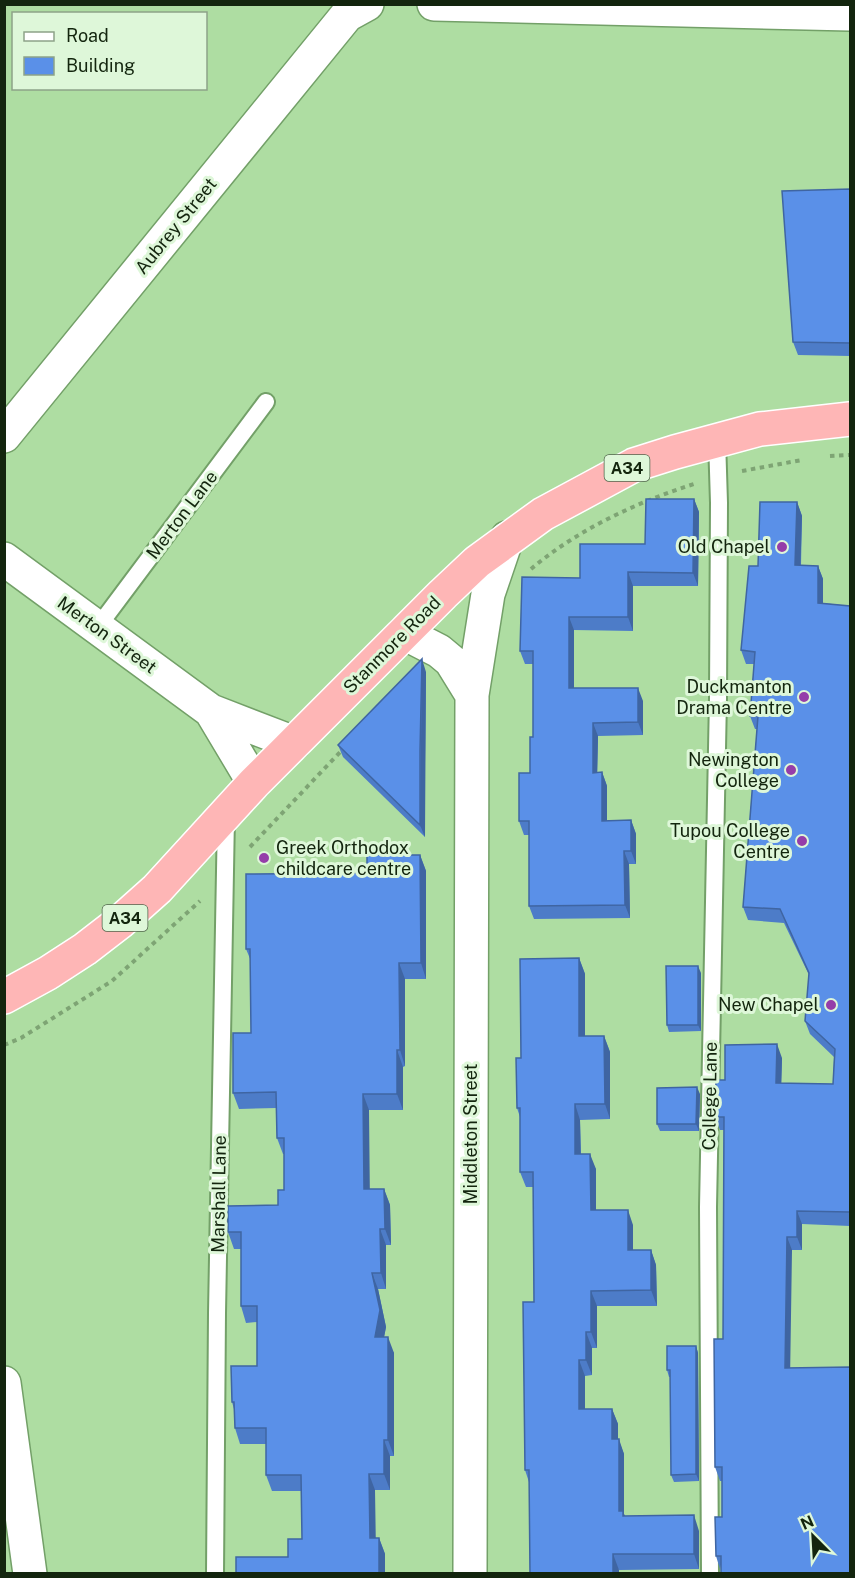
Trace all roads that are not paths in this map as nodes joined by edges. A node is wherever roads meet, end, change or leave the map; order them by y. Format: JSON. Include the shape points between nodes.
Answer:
{"nodes":[{"id":1,"x":434,"y":4,"type":"edge"},
{"id":2,"x":357,"y":10,"type":"edge"},
{"id":3,"x":850,"y":14,"type":"edge"},
{"id":4,"x":266,"y":402,"type":"dead end"},
{"id":5,"x":850,"y":419,"type":"edge"},
{"id":6,"x":4,"y":436,"type":"edge"},
{"id":7,"x":717,"y":439,"type":"junction"},
{"id":8,"x":507,"y":538,"type":"junction"},
{"id":9,"x":4,"y":559,"type":"edge"},
{"id":10,"x":97,"y":628,"type":"junction"},
{"id":11,"x":404,"y":633,"type":"junction"},
{"id":12,"x":472,"y":695,"type":"junction"},
{"id":13,"x":211,"y":711,"type":"junction"},
{"id":14,"x":294,"y":743,"type":"junction"},
{"id":15,"x":254,"y":783,"type":"junction"},
{"id":16,"x":226,"y":815,"type":"junction"},
{"id":17,"x":4,"y":997,"type":"edge"},
{"id":18,"x":4,"y":1383,"type":"edge"},
{"id":19,"x":30,"y":1574,"type":"edge"},
{"id":20,"x":215,"y":1574,"type":"edge"},
{"id":21,"x":470,"y":1574,"type":"edge"},
{"id":22,"x":710,"y":1574,"type":"edge"}],
"edges":[{"from":1,"to":3,"type":"street"},
{"from":2,"to":6,"type":"street","name":"Aubrey Street"},
{"from":4,"to":10,"type":"lane","name":"Merton Lane"},
{"from":5,"to":7,"type":"highway","name":"Stanmore Road","number":"A34","via":[[760,429]]},
{"from":7,"to":8,"type":"highway","name":"Stanmore Road","number":"A34","via":[[634,465],[543,513]]},
{"from":7,"to":22,"type":"lane","name":"College Lane","via":[[718,710],[708,1207]]},
{"from":8,"to":11,"type":"highway","name":"Stanmore Road","number":"A34"},
{"from":8,"to":12,"type":"street","name":"Middleton Street","via":[[488,594]]},
{"from":9,"to":10,"type":"street","name":"Merton Street"},
{"from":10,"to":13,"type":"street","name":"Merton Street"},
{"from":11,"to":12,"type":"street","via":[[451,661]]},
{"from":11,"to":14,"type":"highway","name":"Stanmore Road","number":"A34"},
{"from":12,"to":21,"type":"street","name":"Middleton Street"},
{"from":13,"to":14,"type":"street","name":"Merton Street"},
{"from":13,"to":15,"type":"street","name":"Merton Street"},
{"from":14,"to":15,"type":"highway","name":"Stanmore Road","number":"A34"},
{"from":15,"to":16,"type":"highway","name":"Stanmore Road","number":"A34"},
{"from":16,"to":17,"type":"highway","name":"Stanmore Road","number":"A34","via":[[157,889],[120,922],[48,974]]},
{"from":16,"to":20,"type":"lane","name":"Marshall Lane"},
{"from":18,"to":19,"type":"street"}]}
